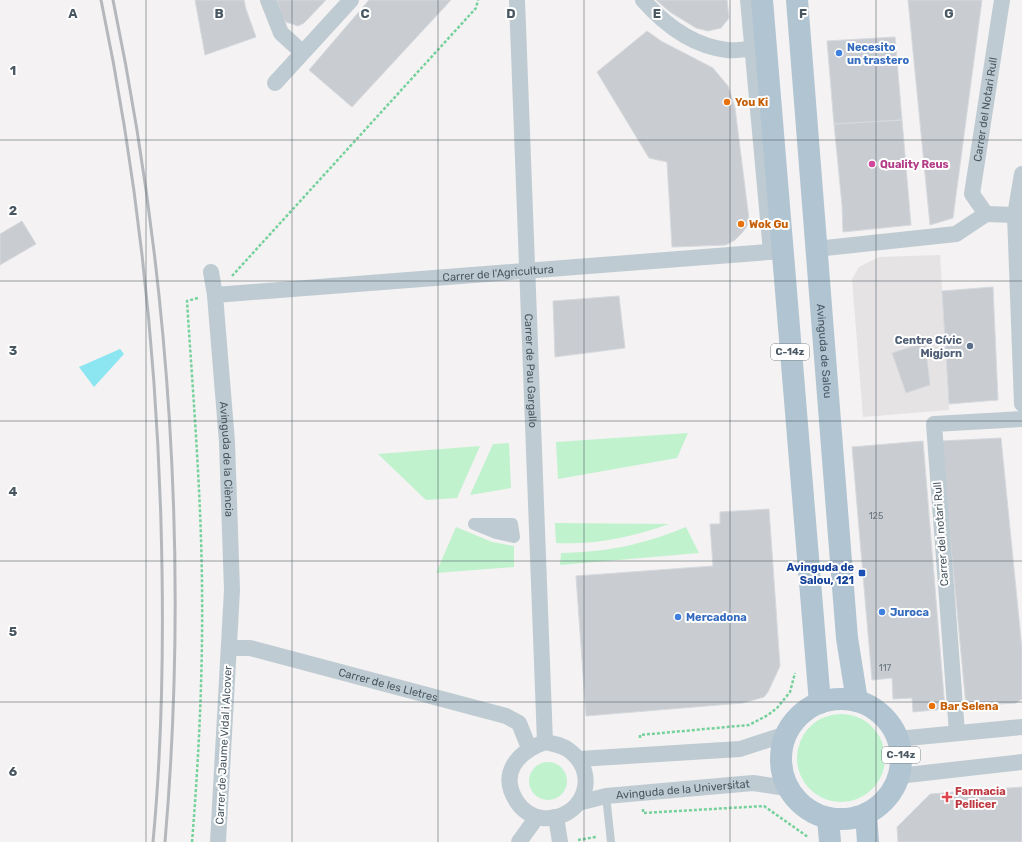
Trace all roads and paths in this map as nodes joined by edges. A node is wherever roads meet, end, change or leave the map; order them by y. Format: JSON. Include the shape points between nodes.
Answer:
{"nodes":[{"id":1,"x":268,"y":0,"type":"edge"},
{"id":2,"x":351,"y":0,"type":"edge"},
{"id":3,"x":478,"y":0,"type":"edge"},
{"id":4,"x":517,"y":0,"type":"edge"},
{"id":5,"x":643,"y":0,"type":"edge"},
{"id":6,"x":748,"y":0,"type":"edge"},
{"id":7,"x":762,"y":0,"type":"edge"},
{"id":8,"x":797,"y":0,"type":"edge"},
{"id":9,"x":1002,"y":0,"type":"edge"},
{"id":10,"x":752,"y":49,"type":"junction"},
{"id":11,"x":302,"y":52,"type":"junction"},
{"id":12,"x":275,"y":83,"type":"dead end"},
{"id":13,"x":1022,"y":174,"type":"edge"},
{"id":14,"x":1021,"y":191,"type":"edge"},
{"id":15,"x":986,"y":214,"type":"junction"},
{"id":16,"x":1015,"y":215,"type":"junction"},
{"id":17,"x":816,"y":249,"type":"junction"},
{"id":18,"x":776,"y":252,"type":"junction"},
{"id":19,"x":528,"y":271,"type":"junction"},
{"id":20,"x":211,"y":272,"type":"dead end"},
{"id":21,"x":215,"y":295,"type":"junction"},
{"id":22,"x":1020,"y":312,"type":"edge"},
{"id":23,"x":1021,"y":376,"type":"edge"},
{"id":24,"x":1022,"y":404,"type":"edge"},
{"id":25,"x":1022,"y":419,"type":"edge"},
{"id":26,"x":229,"y":648,"type":"junction"},
{"id":27,"x":796,"y":667,"type":"dead end"},
{"id":28,"x":857,"y":702,"type":"junction"},
{"id":29,"x":820,"y":703,"type":"junction"},
{"id":30,"x":1022,"y":727,"type":"edge"},
{"id":31,"x":956,"y":733,"type":"junction"},
{"id":32,"x":640,"y":734,"type":"dead end"},
{"id":33,"x":786,"y":734,"type":"junction"},
{"id":34,"x":897,"y":739,"type":"junction"},
{"id":35,"x":545,"y":742,"type":"junction"},
{"id":36,"x":529,"y":748,"type":"junction"},
{"id":37,"x":579,"y":759,"type":"junction"},
{"id":38,"x":1022,"y":762,"type":"edge"},
{"id":39,"x":898,"y":776,"type":"junction"},
{"id":40,"x":787,"y":788,"type":"junction"},
{"id":41,"x":606,"y":796,"type":"junction"},
{"id":42,"x":578,"y":803,"type":"junction"},
{"id":43,"x":866,"y":814,"type":"junction"},
{"id":44,"x":537,"y":817,"type":"junction"},
{"id":45,"x":556,"y":818,"type":"junction"},
{"id":46,"x":828,"y":818,"type":"junction"},
{"id":47,"x":611,"y":838,"type":"edge"},
{"id":48,"x":567,"y":841,"type":"edge"},
{"id":49,"x":192,"y":842,"type":"edge"},
{"id":50,"x":218,"y":842,"type":"edge"},
{"id":51,"x":519,"y":842,"type":"edge"},
{"id":52,"x":830,"y":842,"type":"edge"},
{"id":53,"x":868,"y":842,"type":"edge"}],
"edges":[{"from":1,"to":11,"type":"street","via":[[281,33]]},
{"from":2,"to":11,"type":"street"},
{"from":3,"to":21,"type":"path","via":[[476,8]]},
{"from":4,"to":19,"type":"street","name":"Carrer de Pau Gargallo"},
{"from":5,"to":10,"type":"street","via":[[661,20],[689,38],[728,50]]},
{"from":6,"to":10,"type":"street"},
{"from":7,"to":18,"type":"main road","number":"C-14z"},
{"from":8,"to":17,"type":"main road","name":"Avinguda de Salou","number":"C-14z"},
{"from":9,"to":15,"type":"street","name":"Carrer del Notari Rull","via":[[972,194]]},
{"from":10,"to":18,"type":"street"},
{"from":11,"to":12,"type":"street"},
{"from":13,"to":14,"type":"street"},
{"from":14,"to":16,"type":"street"},
{"from":15,"to":16,"type":"street"},
{"from":15,"to":17,"type":"street","via":[[956,234]]},
{"from":16,"to":22,"type":"street"},
{"from":17,"to":28,"type":"main road","name":"Avinguda de Salou","number":"C-14z","via":[[846,638]]},
{"from":18,"to":19,"type":"street","name":"Carrer de l'Agricultura"},
{"from":18,"to":29,"type":"main road","number":"C-14z"},
{"from":19,"to":21,"type":"street","name":"Carrer de l'Agricultura"},
{"from":19,"to":35,"type":"street","name":"Carrer de Pau Gargallo"},
{"from":20,"to":21,"type":"street","name":"Avinguda de la Ciència"},
{"from":21,"to":26,"type":"street","name":"Avinguda de la Ciència","via":[[227,442],[232,590]]},
{"from":21,"to":49,"type":"path","via":[[187,301],[197,452],[202,585],[201,714]]},
{"from":22,"to":23,"type":"street"},
{"from":23,"to":24,"type":"street"},
{"from":25,"to":31,"type":"street","name":"Carrer del notari Rull","via":[[934,424]]},
{"from":26,"to":36,"type":"street","name":"Carrer de les Lletres","via":[[250,648],[506,716],[519,723]]},
{"from":26,"to":50,"type":"street","name":"Carrer de Jaume Vidal i Alcover"},
{"from":27,"to":32,"type":"path","via":[[795,680],[790,692],[777,708],[759,721],[734,727]]},
{"from":28,"to":29,"type":"main road","number":"C-14z","via":[[838,700]]},
{"from":28,"to":34,"type":"main road","number":"C-14z","via":[[879,713],[890,725]]},
{"from":29,"to":33,"type":"main road","number":"C-14z","via":[[800,715]]},
{"from":30,"to":31,"type":"street"},
{"from":31,"to":34,"type":"street"},
{"from":33,"to":37,"type":"street","via":[[740,749]]},
{"from":33,"to":40,"type":"main road","number":"C-14z","via":[[781,765]]},
{"from":34,"to":39,"type":"main road","number":"C-14z","via":[[901,761]]},
{"from":35,"to":36,"type":"street"},
{"from":35,"to":37,"type":"street","via":[[570,750]]},
{"from":36,"to":44,"type":"street","via":[[517,759],[511,771],[510,783],[513,796],[519,805]]},
{"from":37,"to":42,"type":"street","via":[[586,781],[584,793]]},
{"from":38,"to":39,"type":"street"},
{"from":39,"to":43,"type":"main road","number":"C-14z","via":[[890,795]]},
{"from":40,"to":41,"type":"street","name":"Avinguda de la Universitat","via":[[753,783]]},
{"from":40,"to":46,"type":"main road","number":"C-14z","via":[[808,809]]},
{"from":41,"to":42,"type":"street","name":"Avinguda de la Universitat"},
{"from":41,"to":47,"type":"lane"},
{"from":42,"to":45,"type":"street","via":[[570,812]]},
{"from":43,"to":46,"type":"main road","number":"C-14z","via":[[851,818]]},
{"from":43,"to":53,"type":"main road"},
{"from":44,"to":45,"type":"street"},
{"from":44,"to":51,"type":"street"},
{"from":45,"to":48,"type":"street"},
{"from":46,"to":52,"type":"main road"},
{"from":47,"to":48,"type":"path"}]}
